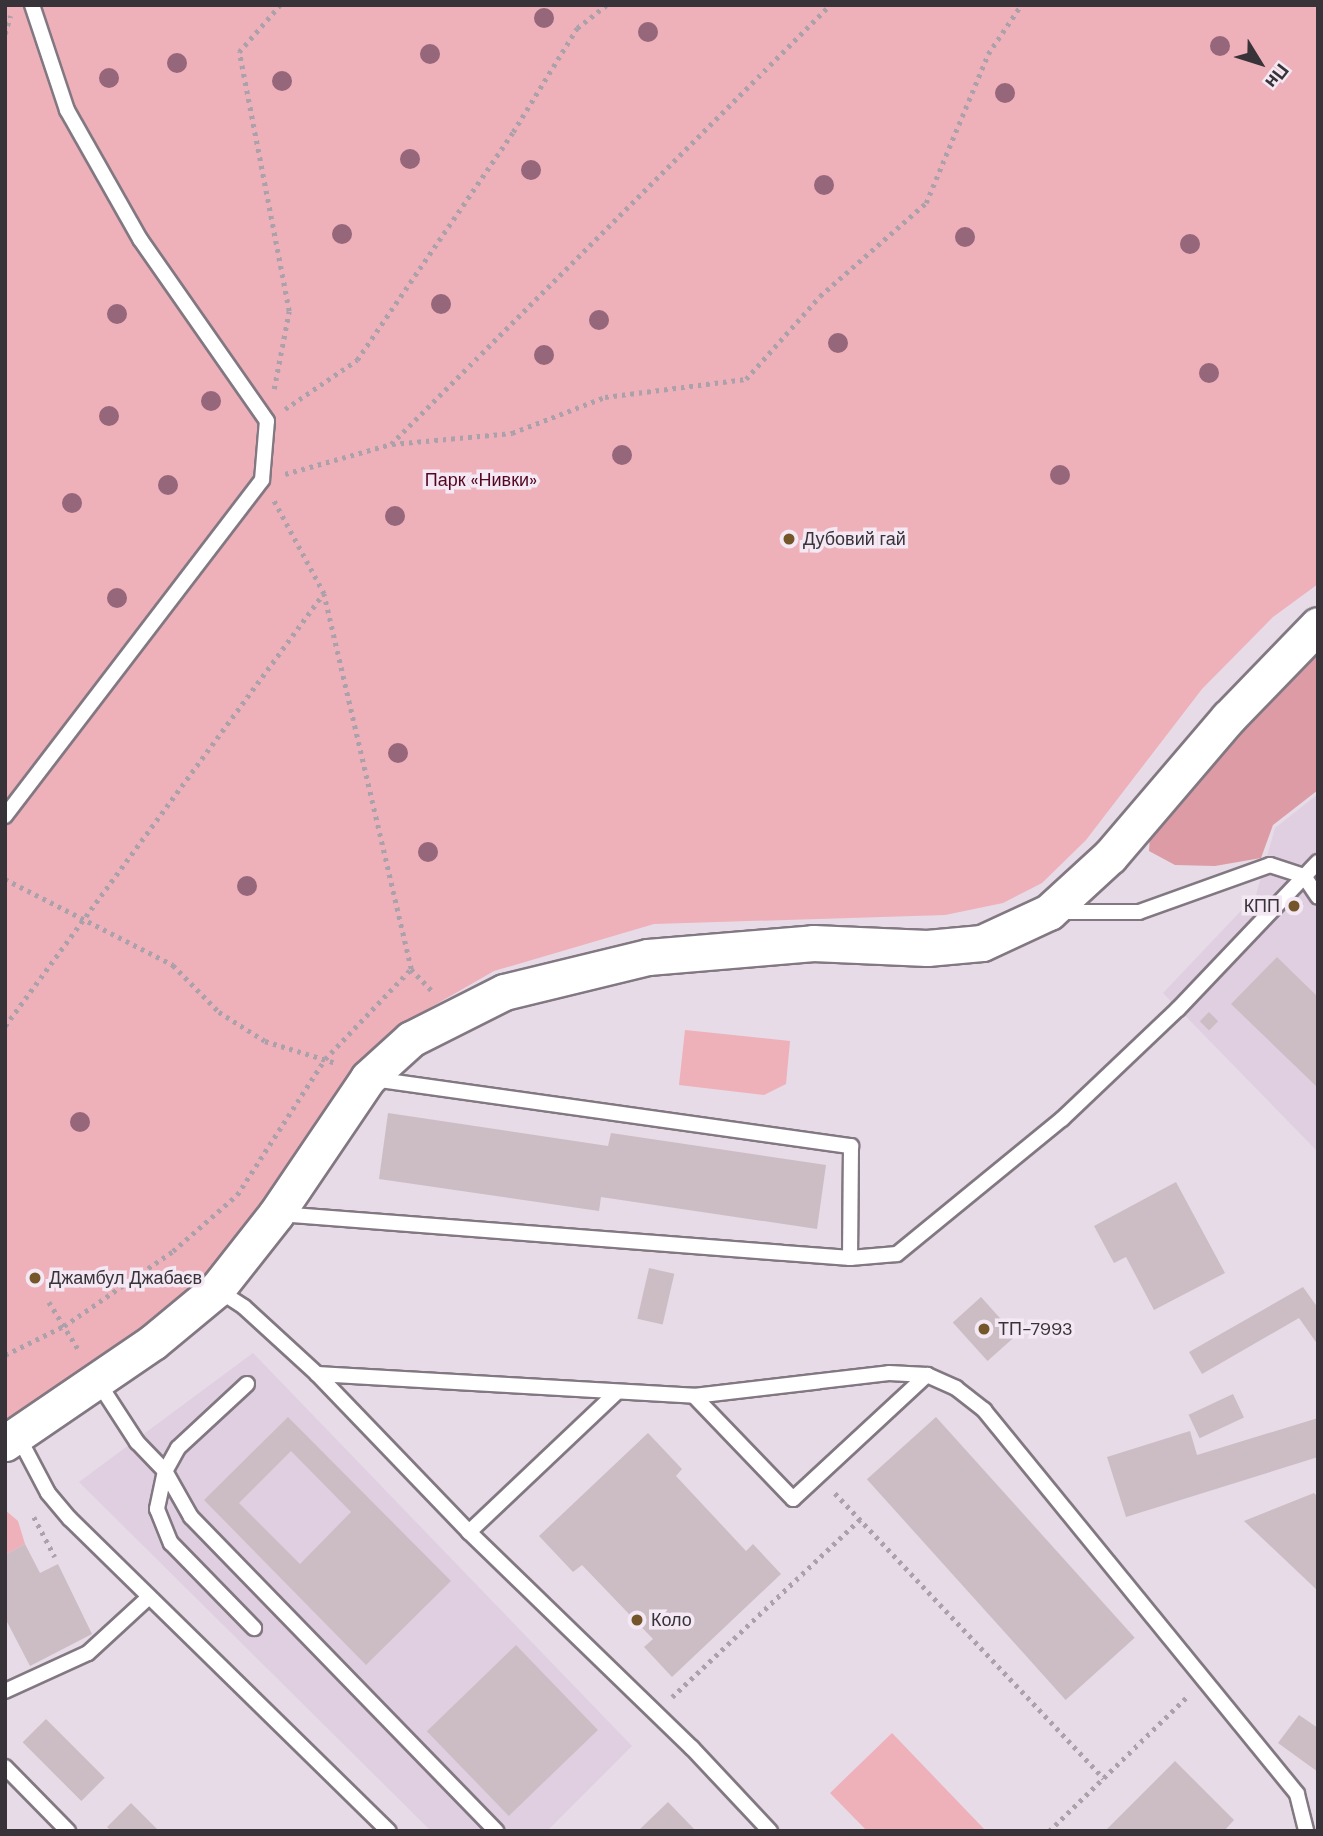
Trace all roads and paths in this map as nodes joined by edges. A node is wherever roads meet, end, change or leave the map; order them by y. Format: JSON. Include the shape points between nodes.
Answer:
{"nodes":[{"id":1,"x":32,"y":5,"type":"edge"},
{"id":2,"x":280,"y":5,"type":"edge"},
{"id":3,"x":606,"y":5,"type":"edge"},
{"id":4,"x":830,"y":5,"type":"edge"},
{"id":5,"x":1021,"y":5,"type":"edge"},
{"id":6,"x":267,"y":421,"type":"junction"},
{"id":7,"x":391,"y":444,"type":"junction"},
{"id":8,"x":262,"y":480,"type":"junction"},
{"id":9,"x":324,"y":594,"type":"junction"},
{"id":10,"x":1318,"y":625,"type":"edge"},
{"id":11,"x":5,"y":816,"type":"edge"},
{"id":12,"x":1318,"y":862,"type":"edge"},
{"id":13,"x":1304,"y":876,"type":"junction"},
{"id":14,"x":5,"y":879,"type":"edge"},
{"id":15,"x":1318,"y":897,"type":"edge"},
{"id":16,"x":1049,"y":912,"type":"junction"},
{"id":17,"x":82,"y":919,"type":"junction"},
{"id":18,"x":411,"y":969,"type":"junction"},
{"id":19,"x":436,"y":994,"type":"dead end"},
{"id":20,"x":5,"y":1026,"type":"edge"},
{"id":21,"x":325,"y":1059,"type":"junction"},
{"id":22,"x":358,"y":1073,"type":"junction"},
{"id":23,"x":276,"y":1214,"type":"junction"},
{"id":24,"x":850,"y":1258,"type":"junction"},
{"id":25,"x":217,"y":1289,"type":"junction"},
{"id":26,"x":49,"y":1302,"type":"dead end"},
{"id":27,"x":64,"y":1326,"type":"junction"},
{"id":28,"x":5,"y":1355,"type":"edge"},
{"id":29,"x":317,"y":1374,"type":"junction"},
{"id":30,"x":927,"y":1375,"type":"junction"},
{"id":31,"x":98,"y":1382,"type":"junction"},
{"id":32,"x":247,"y":1384,"type":"dead end"},
{"id":33,"x":615,"y":1392,"type":"junction"},
{"id":34,"x":694,"y":1396,"type":"junction"},
{"id":35,"x":12,"y":1439,"type":"edge"},
{"id":36,"x":165,"y":1471,"type":"junction"},
{"id":37,"x":835,"y":1492,"type":"dead end"},
{"id":38,"x":860,"y":1519,"type":"junction"},
{"id":39,"x":469,"y":1532,"type":"junction"},
{"id":40,"x":149,"y":1597,"type":"junction"},
{"id":41,"x":254,"y":1628,"type":"dead end"},
{"id":42,"x":1205,"y":1681,"type":"junction"},
{"id":43,"x":5,"y":1691,"type":"edge"},
{"id":44,"x":671,"y":1697,"type":"dead end"},
{"id":45,"x":5,"y":1767,"type":"edge"},
{"id":46,"x":1104,"y":1778,"type":"junction"},
{"id":47,"x":68,"y":1831,"type":"edge"},
{"id":48,"x":388,"y":1831,"type":"edge"},
{"id":49,"x":496,"y":1831,"type":"edge"},
{"id":50,"x":770,"y":1831,"type":"edge"},
{"id":51,"x":1049,"y":1831,"type":"edge"},
{"id":52,"x":1306,"y":1831,"type":"edge"}],
"edges":[{"from":1,"to":6,"type":"lane","via":[[67,110],[140,239]]},
{"from":2,"to":6,"type":"path","via":[[239,52],[289,311]]},
{"from":3,"to":6,"type":"path","via":[[577,28],[513,132],[357,360]]},
{"from":4,"to":7,"type":"path"},
{"from":5,"to":7,"type":"path","via":[[988,54],[926,204],[820,296],[746,379],[605,397],[512,433]]},
{"from":6,"to":8,"type":"lane"},
{"from":7,"to":8,"type":"path"},
{"from":8,"to":9,"type":"path"},
{"from":8,"to":11,"type":"lane"},
{"from":9,"to":17,"type":"path"},
{"from":9,"to":18,"type":"path"},
{"from":10,"to":16,"type":"street","via":[[1228,718],[1111,856]]},
{"from":12,"to":13,"type":"lane"},
{"from":13,"to":15,"type":"lane"},
{"from":13,"to":16,"type":"lane","via":[[1270,865],[1139,912]]},
{"from":13,"to":24,"type":"lane","via":[[1178,1009],[973,1196],[897,1254]]},
{"from":14,"to":17,"type":"path"},
{"from":16,"to":22,"type":"street","via":[[982,943],[927,948],[813,943],[648,957],[517,988],[411,1038]]},
{"from":17,"to":20,"type":"path"},
{"from":17,"to":21,"type":"path","via":[[173,965],[219,1012],[265,1041]]},
{"from":18,"to":19,"type":"path"},
{"from":18,"to":21,"type":"path"},
{"from":21,"to":22,"type":"path"},
{"from":21,"to":27,"type":"path","via":[[237,1195],[173,1251]]},
{"from":22,"to":23,"type":"street"},
{"from":22,"to":24,"type":"lane","via":[[851,1146]]},
{"from":23,"to":24,"type":"lane"},
{"from":23,"to":25,"type":"street"},
{"from":25,"to":29,"type":"lane","via":[[244,1307]]},
{"from":25,"to":31,"type":"street"},
{"from":26,"to":27,"type":"path"},
{"from":27,"to":28,"type":"path"},
{"from":29,"to":33,"type":"lane"},
{"from":29,"to":39,"type":"lane"},
{"from":30,"to":34,"type":"lane","via":[[889,1373]]},
{"from":30,"to":34,"type":"lane","via":[[793,1499]]},
{"from":30,"to":42,"type":"lane","via":[[956,1388],[984,1410]]},
{"from":31,"to":35,"type":"street"},
{"from":31,"to":36,"type":"lane","via":[[137,1442]]},
{"from":32,"to":36,"type":"lane","via":[[178,1448]]},
{"from":33,"to":34,"type":"lane"},
{"from":33,"to":39,"type":"lane"},
{"from":35,"to":40,"type":"lane","via":[[48,1493]]},
{"from":36,"to":41,"type":"lane","via":[[157,1508],[171,1543]]},
{"from":36,"to":49,"type":"lane","via":[[191,1517]]},
{"from":37,"to":38,"type":"path"},
{"from":38,"to":44,"type":"path"},
{"from":38,"to":46,"type":"path"},
{"from":39,"to":50,"type":"lane","via":[[692,1748]]},
{"from":40,"to":43,"type":"lane","via":[[88,1653]]},
{"from":40,"to":48,"type":"lane"},
{"from":42,"to":46,"type":"path"},
{"from":42,"to":52,"type":"lane","via":[[1297,1794]]},
{"from":45,"to":47,"type":"lane"},
{"from":46,"to":51,"type":"path"}]}
